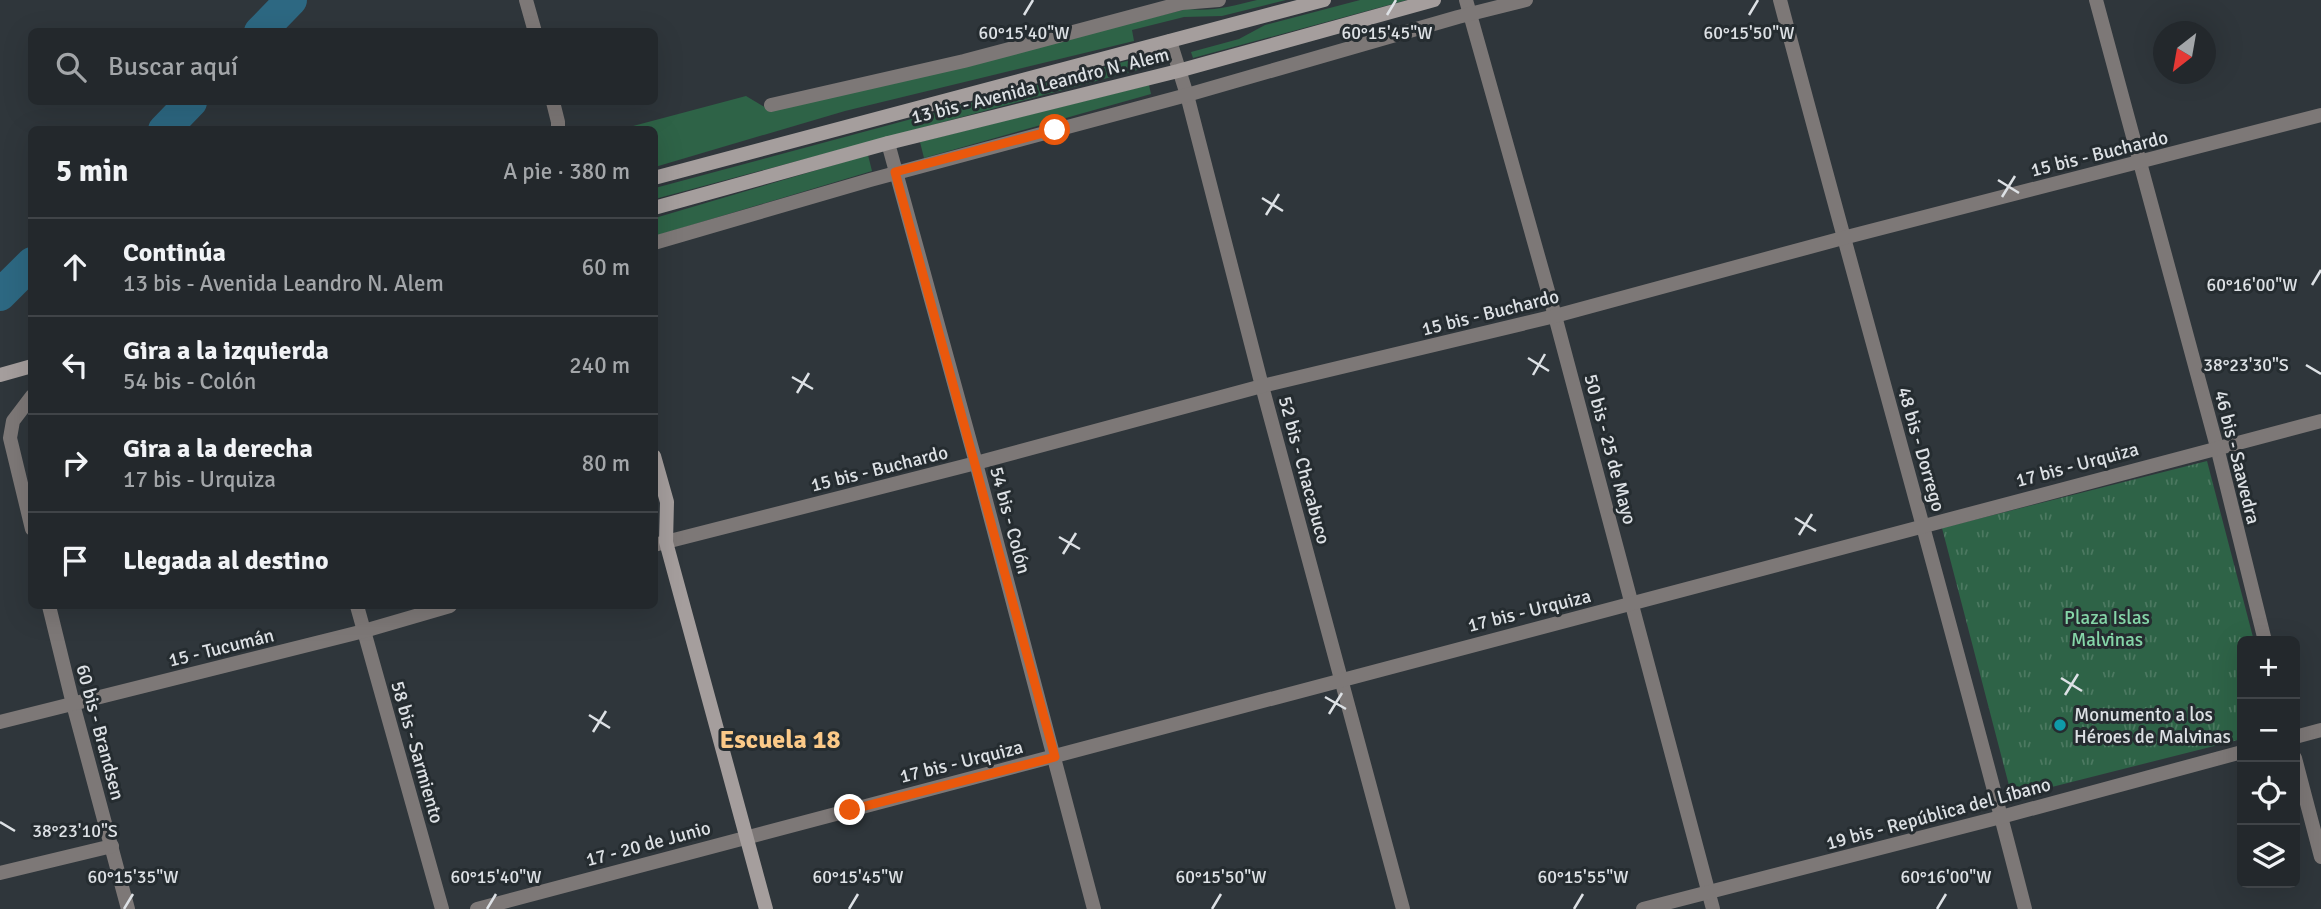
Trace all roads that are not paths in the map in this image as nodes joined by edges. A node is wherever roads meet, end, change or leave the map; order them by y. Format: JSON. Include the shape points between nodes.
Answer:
{"nodes":[{"id":1,"x":526,"y":0,"type":"edge"},
{"id":2,"x":1219,"y":0,"type":"edge"},
{"id":3,"x":1324,"y":0,"type":"edge"},
{"id":4,"x":1434,"y":0,"type":"edge"},
{"id":5,"x":1526,"y":0,"type":"edge"},
{"id":6,"x":1780,"y":0,"type":"edge"},
{"id":7,"x":2096,"y":0,"type":"edge"},
{"id":8,"x":1468,"y":7,"type":"edge"},
{"id":9,"x":534,"y":28,"type":"edge"},
{"id":10,"x":1170,"y":41,"type":"junction"},
{"id":11,"x":1178,"y":71,"type":"junction"},
{"id":12,"x":1188,"y":95,"type":"junction"},
{"id":13,"x":554,"y":105,"type":"edge"},
{"id":14,"x":771,"y":105,"type":"dead end"},
{"id":15,"x":2321,"y":115,"type":"edge"},
{"id":16,"x":560,"y":126,"type":"edge"},
{"id":17,"x":888,"y":143,"type":"junction"},
{"id":18,"x":2139,"y":163,"type":"junction"},
{"id":19,"x":895,"y":172,"type":"junction"},
{"id":20,"x":658,"y":177,"type":"edge"},
{"id":21,"x":658,"y":207,"type":"edge"},
{"id":22,"x":1843,"y":238,"type":"junction"},
{"id":23,"x":658,"y":242,"type":"edge"},
{"id":24,"x":1555,"y":316,"type":"junction"},
{"id":25,"x":28,"y":367,"type":"edge"},
{"id":26,"x":0,"y":375,"type":"edge"},
{"id":27,"x":1262,"y":386,"type":"junction"},
{"id":28,"x":28,"y":401,"type":"edge"},
{"id":29,"x":2321,"y":421,"type":"edge"},
{"id":30,"x":2217,"y":447,"type":"junction"},
{"id":31,"x":976,"y":463,"type":"junction"},
{"id":32,"x":658,"y":470,"type":"edge"},
{"id":33,"x":28,"y":512,"type":"edge"},
{"id":34,"x":1923,"y":525,"type":"junction"},
{"id":35,"x":660,"y":544,"type":"edge"},
{"id":36,"x":1632,"y":604,"type":"junction"},
{"id":37,"x":51,"y":609,"type":"edge"},
{"id":38,"x":358,"y":609,"type":"edge"},
{"id":39,"x":440,"y":609,"type":"edge"},
{"id":40,"x":364,"y":631,"type":"junction"},
{"id":41,"x":2264,"y":636,"type":"edge"},
{"id":42,"x":1340,"y":679,"type":"junction"},
{"id":43,"x":73,"y":704,"type":"junction"},
{"id":44,"x":0,"y":722,"type":"edge"},
{"id":45,"x":2321,"y":730,"type":"edge"},
{"id":46,"x":2300,"y":736,"type":"edge"},
{"id":47,"x":2237,"y":753,"type":"edge"},
{"id":48,"x":1055,"y":757,"type":"junction"},
{"id":49,"x":2296,"y":762,"type":"edge"},
{"id":50,"x":2001,"y":817,"type":"junction"},
{"id":51,"x":747,"y":836,"type":"junction"},
{"id":52,"x":112,"y":846,"type":"junction"},
{"id":53,"x":2321,"y":858,"type":"edge"},
{"id":54,"x":0,"y":873,"type":"edge"},
{"id":55,"x":1709,"y":892,"type":"junction"},
{"id":56,"x":128,"y":909,"type":"edge"},
{"id":57,"x":442,"y":909,"type":"edge"},
{"id":58,"x":477,"y":909,"type":"edge"},
{"id":59,"x":766,"y":909,"type":"edge"},
{"id":60,"x":1094,"y":909,"type":"edge"},
{"id":61,"x":1403,"y":909,"type":"edge"},
{"id":62,"x":1643,"y":909,"type":"edge"},
{"id":63,"x":1713,"y":909,"type":"edge"},
{"id":64,"x":2025,"y":909,"type":"edge"}],
"edges":[{"from":1,"to":9,"type":"street"},
{"from":2,"to":14,"type":"street","via":[[1182,3],[964,61]]},
{"from":3,"to":10,"type":"main road","name":"13 bis - Avenida Leandro N. Alem"},
{"from":4,"to":11,"type":"main road","name":"13 bis - Avenida Leandro N. Alem"},
{"from":5,"to":8,"type":"street"},
{"from":6,"to":22,"type":"street","name":"48 bis - Dorrego"},
{"from":7,"to":18,"type":"street","name":"46 bis - Saavedra"},
{"from":8,"to":12,"type":"street"},
{"from":8,"to":24,"type":"street","name":"50 bis - 25 de Mayo"},
{"from":10,"to":11,"type":"street","name":"52 bis - Chacabuco"},
{"from":10,"to":20,"type":"main road","name":"13 bis - Avenida Leandro N. Alem"},
{"from":11,"to":12,"type":"street","name":"52 bis - Chacabuco"},
{"from":11,"to":17,"type":"main road","name":"13 bis - Avenida Leandro N. Alem"},
{"from":12,"to":19,"type":"street"},
{"from":12,"to":27,"type":"street","name":"52 bis - Chacabuco"},
{"from":13,"to":16,"type":"street"},
{"from":15,"to":18,"type":"street","name":"15 bis - Buchardo"},
{"from":17,"to":19,"type":"street","name":"54 bis - Colón"},
{"from":17,"to":21,"type":"main road","name":"13 bis - Avenida Leandro N. Alem"},
{"from":18,"to":22,"type":"street","name":"15 bis - Buchardo"},
{"from":18,"to":30,"type":"street","name":"46 bis - Saavedra"},
{"from":19,"to":23,"type":"street"},
{"from":19,"to":31,"type":"street","name":"54 bis - Colón"},
{"from":22,"to":24,"type":"street","name":"15 bis - Buchardo"},
{"from":22,"to":34,"type":"street","name":"48 bis - Dorrego"},
{"from":24,"to":27,"type":"street","name":"15 bis - Buchardo"},
{"from":24,"to":36,"type":"street","name":"50 bis - 25 de Mayo"},
{"from":25,"to":26,"type":"main road"},
{"from":27,"to":31,"type":"street","name":"15 bis - Buchardo"},
{"from":27,"to":42,"type":"street","name":"52 bis - Chacabuco"},
{"from":28,"to":33,"type":"street","via":[[13,421],[10,438]]},
{"from":29,"to":30,"type":"street","name":"17 bis - Urquiza"},
{"from":30,"to":34,"type":"street","name":"17 bis - Urquiza"},
{"from":30,"to":41,"type":"street","name":"46 bis - Saavedra"},
{"from":31,"to":35,"type":"street","name":"15 bis - Buchardo"},
{"from":31,"to":48,"type":"street","name":"54 bis - Colón"},
{"from":32,"to":35,"type":"main road","via":[[667,502]]},
{"from":34,"to":36,"type":"street","name":"17 bis - Urquiza"},
{"from":34,"to":50,"type":"street","name":"48 bis - Dorrego"},
{"from":35,"to":51,"type":"main road"},
{"from":36,"to":42,"type":"street","name":"17 bis - Urquiza"},
{"from":36,"to":55,"type":"street","name":"50 bis - 25 de Mayo"},
{"from":37,"to":43,"type":"street","name":"60 bis - Brandsen"},
{"from":38,"to":40,"type":"street","name":"58 bis - Sarmiento"},
{"from":39,"to":40,"type":"street","name":"15 - Tucumán"},
{"from":40,"to":43,"type":"street","name":"15 - Tucumán"},
{"from":40,"to":57,"type":"street","name":"58 bis - Sarmiento"},
{"from":42,"to":48,"type":"street","name":"17 bis - Urquiza"},
{"from":42,"to":61,"type":"street","name":"52 bis - Chacabuco"},
{"from":43,"to":44,"type":"street","name":"15 - Tucumán"},
{"from":43,"to":52,"type":"street","name":"60 bis - Brandsen"},
{"from":45,"to":46,"type":"street"},
{"from":47,"to":50,"type":"street","name":"19 bis - República del Líbano"},
{"from":48,"to":51,"type":"street","name":"17 bis - Urquiza"},
{"from":48,"to":60,"type":"street","name":"54 bis - Colón"},
{"from":49,"to":53,"type":"street"},
{"from":50,"to":55,"type":"street","name":"19 bis - República del Líbano"},
{"from":50,"to":64,"type":"street","name":"48 bis - Dorrego"},
{"from":51,"to":58,"type":"street","name":"17 - 20 de Junio"},
{"from":51,"to":59,"type":"main road"},
{"from":52,"to":54,"type":"street"},
{"from":52,"to":56,"type":"street","name":"60 bis - Brandsen"},
{"from":55,"to":62,"type":"street","name":"19 bis - República del Líbano"},
{"from":55,"to":63,"type":"street","name":"50 bis - 25 de Mayo"}]}
